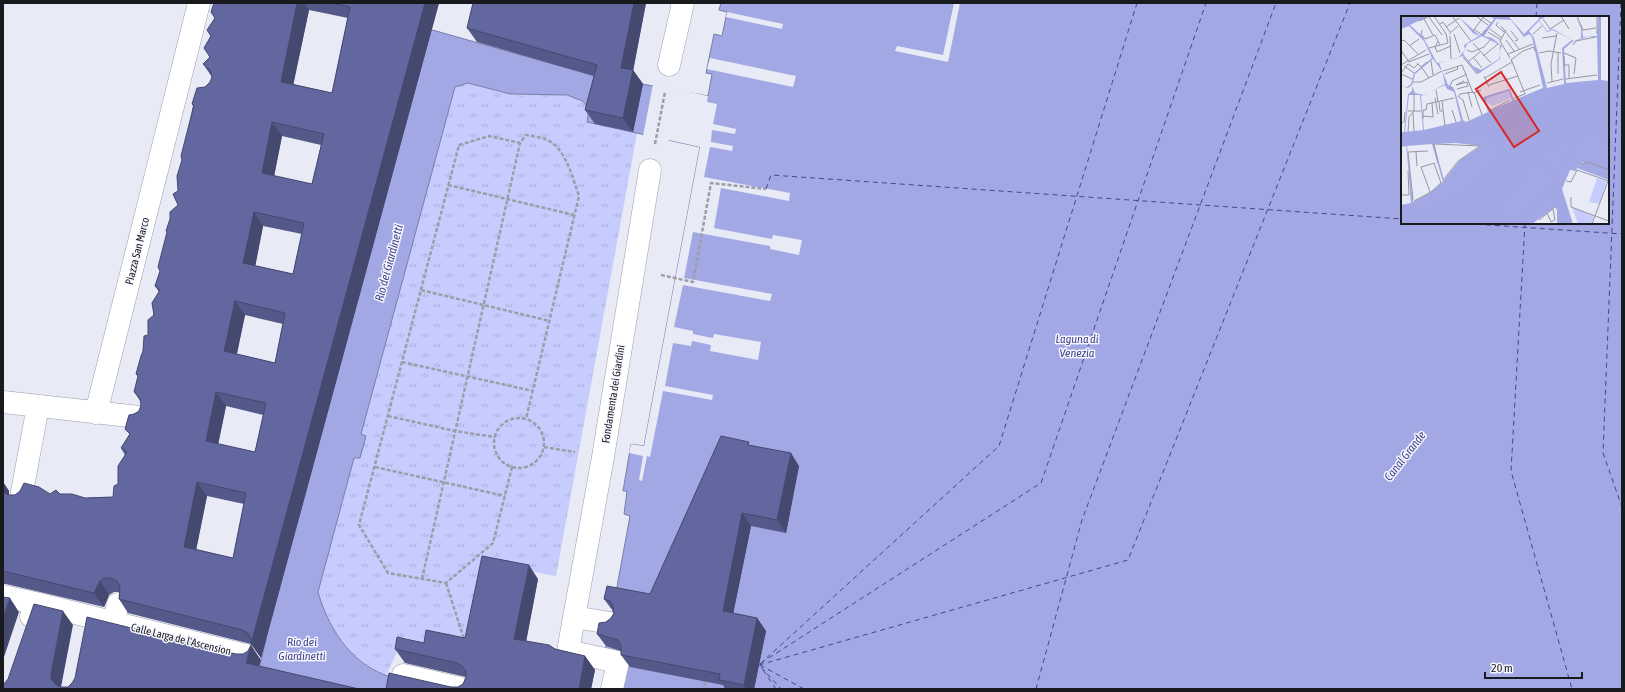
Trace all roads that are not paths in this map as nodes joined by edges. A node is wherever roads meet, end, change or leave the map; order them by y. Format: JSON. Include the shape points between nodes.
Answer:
{"nodes":[{"id":1,"x":199,"y":3,"type":"edge"},
{"id":2,"x":683,"y":3,"type":"edge"},
{"id":3,"x":669,"y":66,"type":"road end"},
{"id":4,"x":178,"y":89,"type":"junction"},
{"id":5,"x":201,"y":90,"type":"edge"},
{"id":6,"x":650,"y":170,"type":"road end"},
{"id":7,"x":3,"y":402,"type":"edge"},
{"id":8,"x":38,"y":406,"type":"junction"},
{"id":9,"x":96,"y":412,"type":"junction"},
{"id":10,"x":139,"y":418,"type":"edge"},
{"id":11,"x":21,"y":497,"type":"edge"},
{"id":12,"x":4,"y":588,"type":"edge"},
{"id":13,"x":35,"y":603,"type":"junction"},
{"id":14,"x":574,"y":617,"type":"junction"},
{"id":15,"x":610,"y":623,"type":"edge"},
{"id":16,"x":28,"y":628,"type":"edge"},
{"id":17,"x":249,"y":656,"type":"edge"},
{"id":18,"x":416,"y":676,"type":"edge"},
{"id":19,"x":464,"y":689,"type":"edge"},
{"id":20,"x":612,"y":689,"type":"edge"}],
"edges":[{"from":1,"to":4,"type":"street","name":"Piazza San Marco"},
{"from":2,"to":3,"type":"street"},
{"from":4,"to":5,"type":"street"},
{"from":4,"to":9,"type":"street","name":"Piazza San Marco"},
{"from":6,"to":14,"type":"street","name":"Fondamenta dei Giardini"},
{"from":7,"to":8,"type":"street"},
{"from":8,"to":9,"type":"street"},
{"from":8,"to":11,"type":"street"},
{"from":9,"to":10,"type":"street"},
{"from":12,"to":13,"type":"street","name":"Calle Larga de l'Ascension"},
{"from":13,"to":16,"type":"street"},
{"from":13,"to":17,"type":"street","name":"Calle Larga de l'Ascension","via":[[85,629],[115,613]]},
{"from":14,"to":15,"type":"street"},
{"from":14,"to":20,"type":"street","name":"Fondamenta dei Giardini","via":[[563,658],[618,662]]},
{"from":18,"to":19,"type":"street"}]}
